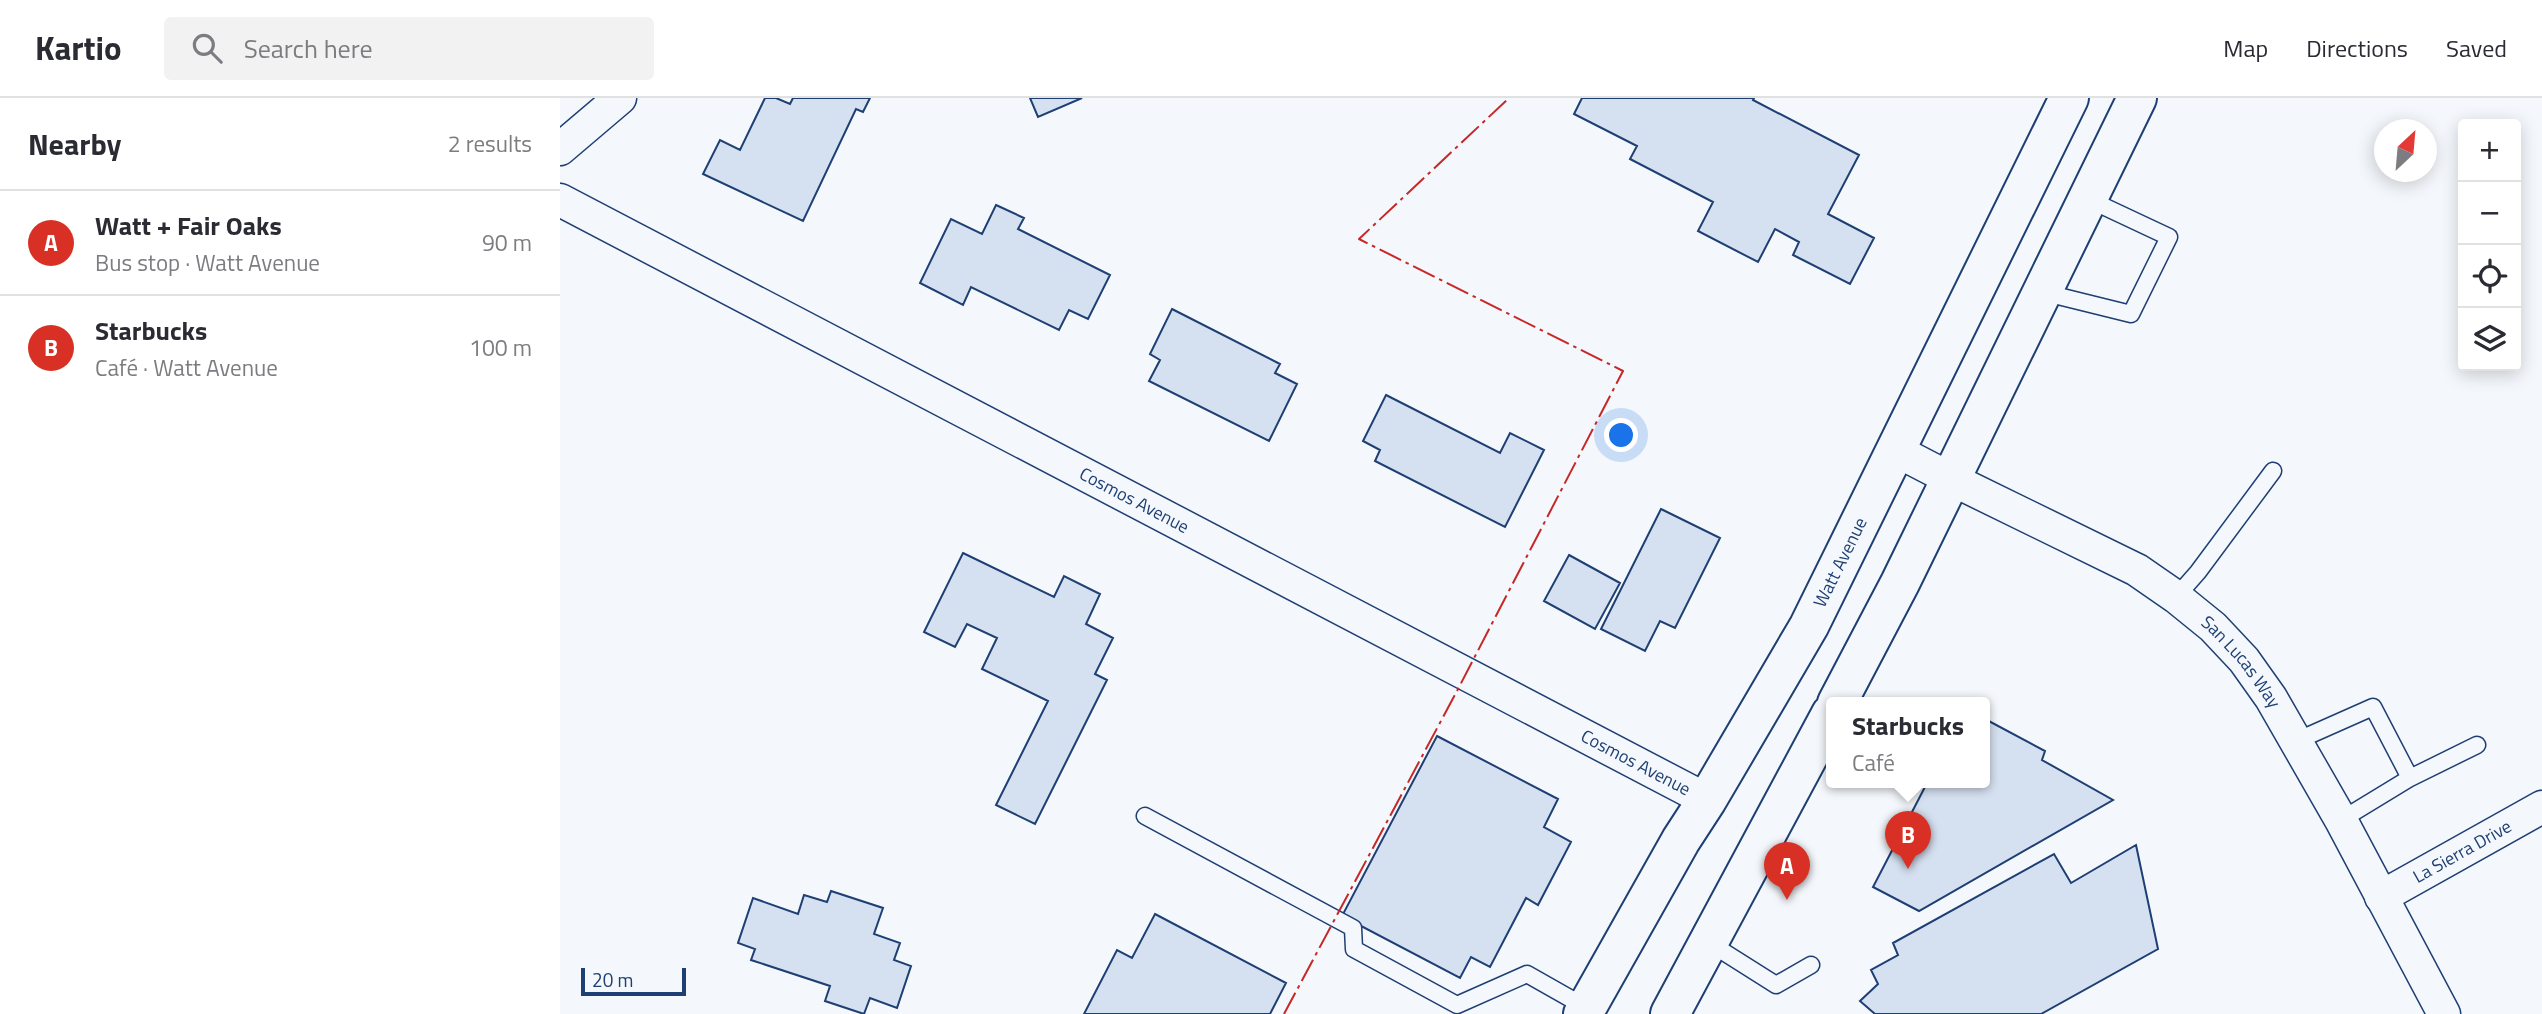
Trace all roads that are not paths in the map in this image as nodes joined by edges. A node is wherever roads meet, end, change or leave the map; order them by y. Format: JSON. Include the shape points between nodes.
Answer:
{"nodes":[{"id":1,"x":620,"y":98,"type":"edge"},
{"id":2,"x":2069,"y":98,"type":"edge"},
{"id":3,"x":2137,"y":98,"type":"edge"},
{"id":4,"x":560,"y":149,"type":"edge"},
{"id":5,"x":2088,"y":199,"type":"junction"},
{"id":6,"x":560,"y":200,"type":"edge"},
{"id":7,"x":2042,"y":292,"type":"junction"},
{"id":8,"x":1895,"y":450,"type":"junction"},
{"id":9,"x":2273,"y":471,"type":"dead end"},
{"id":10,"x":1951,"y":479,"type":"junction"},
{"id":11,"x":2176,"y":597,"type":"junction"},
{"id":12,"x":1840,"y":697,"type":"edge"},
{"id":13,"x":1826,"y":722,"type":"edge"},
{"id":14,"x":2294,"y":742,"type":"junction"},
{"id":15,"x":2477,"y":746,"type":"dead end"},
{"id":16,"x":2410,"y":778,"type":"junction"},
{"id":17,"x":1707,"y":800,"type":"junction"},
{"id":18,"x":2542,"y":807,"type":"edge"},
{"id":19,"x":1145,"y":816,"type":"dead end"},
{"id":20,"x":2341,"y":820,"type":"junction"},
{"id":21,"x":2381,"y":897,"type":"junction"},
{"id":22,"x":1708,"y":942,"type":"junction"},
{"id":23,"x":1811,"y":965,"type":"dead end"},
{"id":24,"x":1585,"y":1011,"type":"edge"},
{"id":25,"x":1670,"y":1014,"type":"edge"},
{"id":26,"x":2444,"y":1014,"type":"edge"}],
"edges":[{"from":1,"to":4,"type":"street"},
{"from":2,"to":8,"type":"main road","name":"Watt Avenue"},
{"from":3,"to":5,"type":"main road"},
{"from":5,"to":7,"type":"main road"},
{"from":5,"to":7,"type":"lane","via":[[2169,237],[2131,314]]},
{"from":6,"to":17,"type":"street","name":"Cosmos Avenue"},
{"from":7,"to":10,"type":"main road"},
{"from":8,"to":10,"type":"street","name":"San Lucas Way"},
{"from":8,"to":17,"type":"main road","name":"Watt Avenue","via":[[1809,626]]},
{"from":9,"to":11,"type":"lane"},
{"from":10,"to":11,"type":"street","name":"San Lucas Way","via":[[2137,570]]},
{"from":10,"to":12,"type":"main road"},
{"from":11,"to":14,"type":"street","name":"San Lucas Way","via":[[2244,660]]},
{"from":13,"to":22,"type":"main road"},
{"from":14,"to":16,"type":"lane","via":[[2373,707]]},
{"from":14,"to":20,"type":"street","name":"San Lucas Way"},
{"from":15,"to":16,"type":"lane"},
{"from":16,"to":20,"type":"lane"},
{"from":17,"to":24,"type":"main road","name":"Watt Avenue"},
{"from":18,"to":21,"type":"street","name":"La Sierra Drive"},
{"from":19,"to":24,"type":"lane","via":[[1353,928],[1354,949],[1457,1005],[1527,974]]},
{"from":20,"to":21,"type":"street","name":"San Lucas Way"},
{"from":21,"to":26,"type":"street","name":"San Lucas Way"},
{"from":22,"to":23,"type":"lane","via":[[1776,985]]},
{"from":22,"to":25,"type":"main road"}]}
